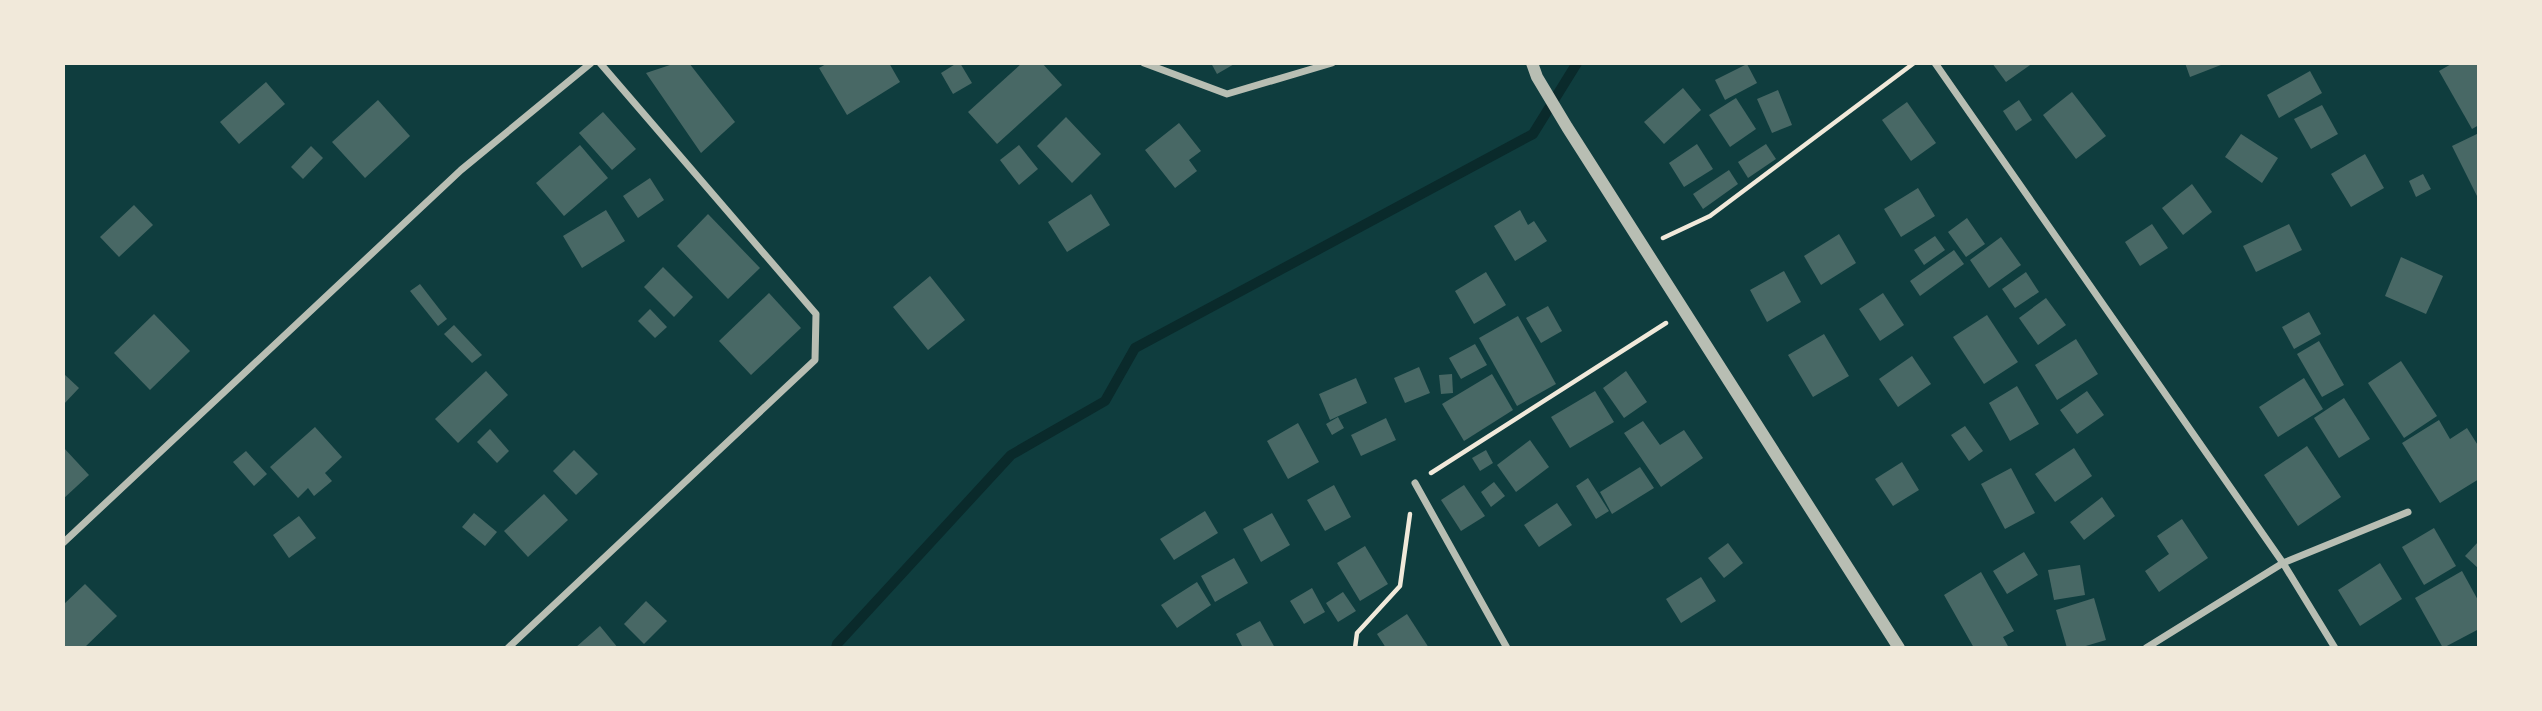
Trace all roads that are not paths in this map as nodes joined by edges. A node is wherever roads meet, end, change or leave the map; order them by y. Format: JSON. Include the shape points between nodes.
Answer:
{"nodes":[{"id":1,"x":591,"y":63,"type":"edge"},
{"id":2,"x":600,"y":63,"type":"edge"},
{"id":3,"x":1144,"y":63,"type":"edge"},
{"id":4,"x":1332,"y":63,"type":"edge"},
{"id":5,"x":1532,"y":63,"type":"edge"},
{"id":6,"x":1935,"y":63,"type":"edge"},
{"id":7,"x":1415,"y":483,"type":"road end"},
{"id":8,"x":2408,"y":512,"type":"dead end"},
{"id":9,"x":63,"y":543,"type":"edge"},
{"id":10,"x":2283,"y":563,"type":"junction"},
{"id":11,"x":508,"y":648,"type":"edge"},
{"id":12,"x":1507,"y":648,"type":"edge"},
{"id":13,"x":1899,"y":648,"type":"edge"},
{"id":14,"x":2146,"y":648,"type":"edge"},
{"id":15,"x":2335,"y":648,"type":"edge"}],
"edges":[{"from":1,"to":9,"type":"street","via":[[461,170]]},
{"from":2,"to":11,"type":"street","via":[[816,314],[815,360]]},
{"from":3,"to":4,"type":"street","via":[[1227,94]]},
{"from":5,"to":13,"type":"street","via":[[1567,127]]},
{"from":6,"to":10,"type":"street"},
{"from":7,"to":12,"type":"street"},
{"from":8,"to":10,"type":"street"},
{"from":10,"to":14,"type":"street"},
{"from":10,"to":15,"type":"street"}]}
